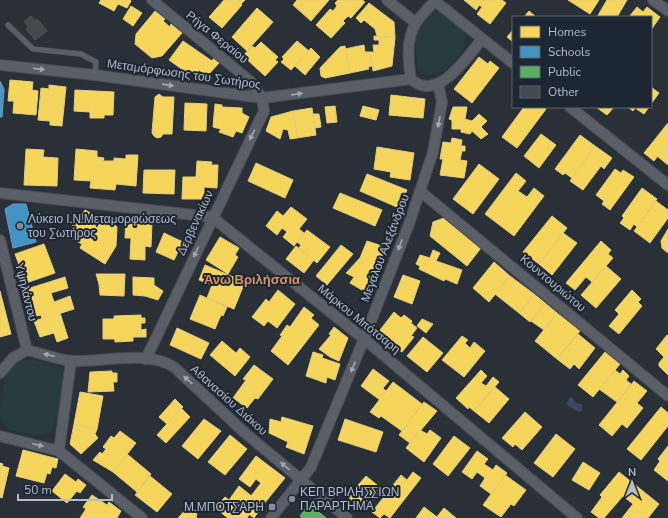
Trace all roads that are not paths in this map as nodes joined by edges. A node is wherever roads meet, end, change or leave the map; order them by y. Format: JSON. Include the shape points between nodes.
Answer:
{"nodes":[{"id":1,"x":152,"y":0,"type":"edge"},
{"id":2,"x":387,"y":0,"type":"edge"},
{"id":3,"x":653,"y":0,"type":"edge"},
{"id":4,"x":435,"y":1,"type":"edge"},
{"id":5,"x":668,"y":11,"type":"edge"},
{"id":6,"x":416,"y":23,"type":"junction"},
{"id":7,"x":8,"y":25,"type":"dead end"},
{"id":8,"x":482,"y":39,"type":"junction"},
{"id":9,"x":512,"y":62,"type":"edge"},
{"id":10,"x":0,"y":65,"type":"edge"},
{"id":11,"x":95,"y":75,"type":"junction"},
{"id":12,"x":411,"y":79,"type":"junction"},
{"id":13,"x":438,"y":83,"type":"junction"},
{"id":14,"x":262,"y":98,"type":"junction"},
{"id":15,"x":571,"y":108,"type":"edge"},
{"id":16,"x":668,"y":185,"type":"edge"},
{"id":17,"x":420,"y":191,"type":"junction"},
{"id":18,"x":0,"y":193,"type":"edge"},
{"id":19,"x":212,"y":217,"type":"junction"},
{"id":20,"x":0,"y":240,"type":"edge"},
{"id":21,"x":364,"y":339,"type":"junction"},
{"id":22,"x":27,"y":350,"type":"junction"},
{"id":23,"x":146,"y":358,"type":"junction"},
{"id":24,"x":71,"y":361,"type":"junction"},
{"id":25,"x":0,"y":374,"type":"edge"},
{"id":26,"x":668,"y":396,"type":"edge"},
{"id":27,"x":0,"y":436,"type":"edge"},
{"id":28,"x":59,"y":451,"type":"junction"},
{"id":29,"x":301,"y":481,"type":"junction"},
{"id":30,"x":142,"y":518,"type":"edge"},
{"id":31,"x":271,"y":518,"type":"edge"},
{"id":32,"x":347,"y":518,"type":"edge"},
{"id":33,"x":577,"y":518,"type":"edge"}],
"edges":[{"from":1,"to":14,"type":"street","name":"Ρήγα Φεραίου","via":[[250,81]]},
{"from":2,"to":6,"type":"street"},
{"from":3,"to":5,"type":"street"},
{"from":4,"to":6,"type":"street"},
{"from":4,"to":8,"type":"street"},
{"from":6,"to":12,"type":"street","via":[[411,36],[409,58]]},
{"from":7,"to":11,"type":"lane","via":[[33,49],[81,54],[96,62]]},
{"from":8,"to":9,"type":"street"},
{"from":8,"to":13,"type":"street","via":[[452,75]]},
{"from":10,"to":11,"type":"street","name":"Μεταμόρφωσης του Σωτήρος","one_way":true},
{"from":11,"to":14,"type":"street","name":"Μεταμόρφωσης του Σωτήρος","one_way":true},
{"from":12,"to":13,"type":"street","via":[[421,84]]},
{"from":14,"to":12,"type":"street","name":"Μεταμόρφωσης του Σωτήρος","one_way":true},
{"from":13,"to":17,"type":"street","name":"Μεγάλου Αλεξάνδρου","one_way":true,"via":[[442,102],[440,118],[433,152]]},
{"from":14,"to":19,"type":"street","name":"Δερβενακίων","one_way":true,"via":[[264,111]]},
{"from":15,"to":16,"type":"street"},
{"from":17,"to":21,"type":"street","name":"Μεγάλου Αλεξάνδρου","one_way":true},
{"from":17,"to":26,"type":"street","name":"Κουντουριώτου"},
{"from":18,"to":19,"type":"street"},
{"from":19,"to":21,"type":"street","name":"Μάρκου Μπότσαρη"},
{"from":19,"to":23,"type":"street","name":"Δερβενακίων","one_way":true},
{"from":20,"to":22,"type":"street","name":"Υψηλάντου"},
{"from":21,"to":29,"type":"street","name":"Μεγάλου Αλεξάνδρου","one_way":true,"via":[[317,455]]},
{"from":21,"to":33,"type":"street","name":"Μάρκου Μπότσαρη"},
{"from":24,"to":22,"type":"street","name":"Αθανασίου Διάκου","one_way":true},
{"from":22,"to":25,"type":"street","via":[[13,358]]},
{"from":23,"to":24,"type":"street","name":"Αθανασίου Διάκου"},
{"from":29,"to":23,"type":"street","name":"Αθανασίου Διάκου","one_way":true,"via":[[174,368],[165,362]]},
{"from":24,"to":28,"type":"street"},
{"from":27,"to":28,"type":"street","one_way":true},
{"from":28,"to":30,"type":"street"},
{"from":29,"to":31,"type":"street","name":"Μεγάλου Αλεξάνδρου"},
{"from":29,"to":32,"type":"street","name":"Αθανασίου Διάκου"}]}
